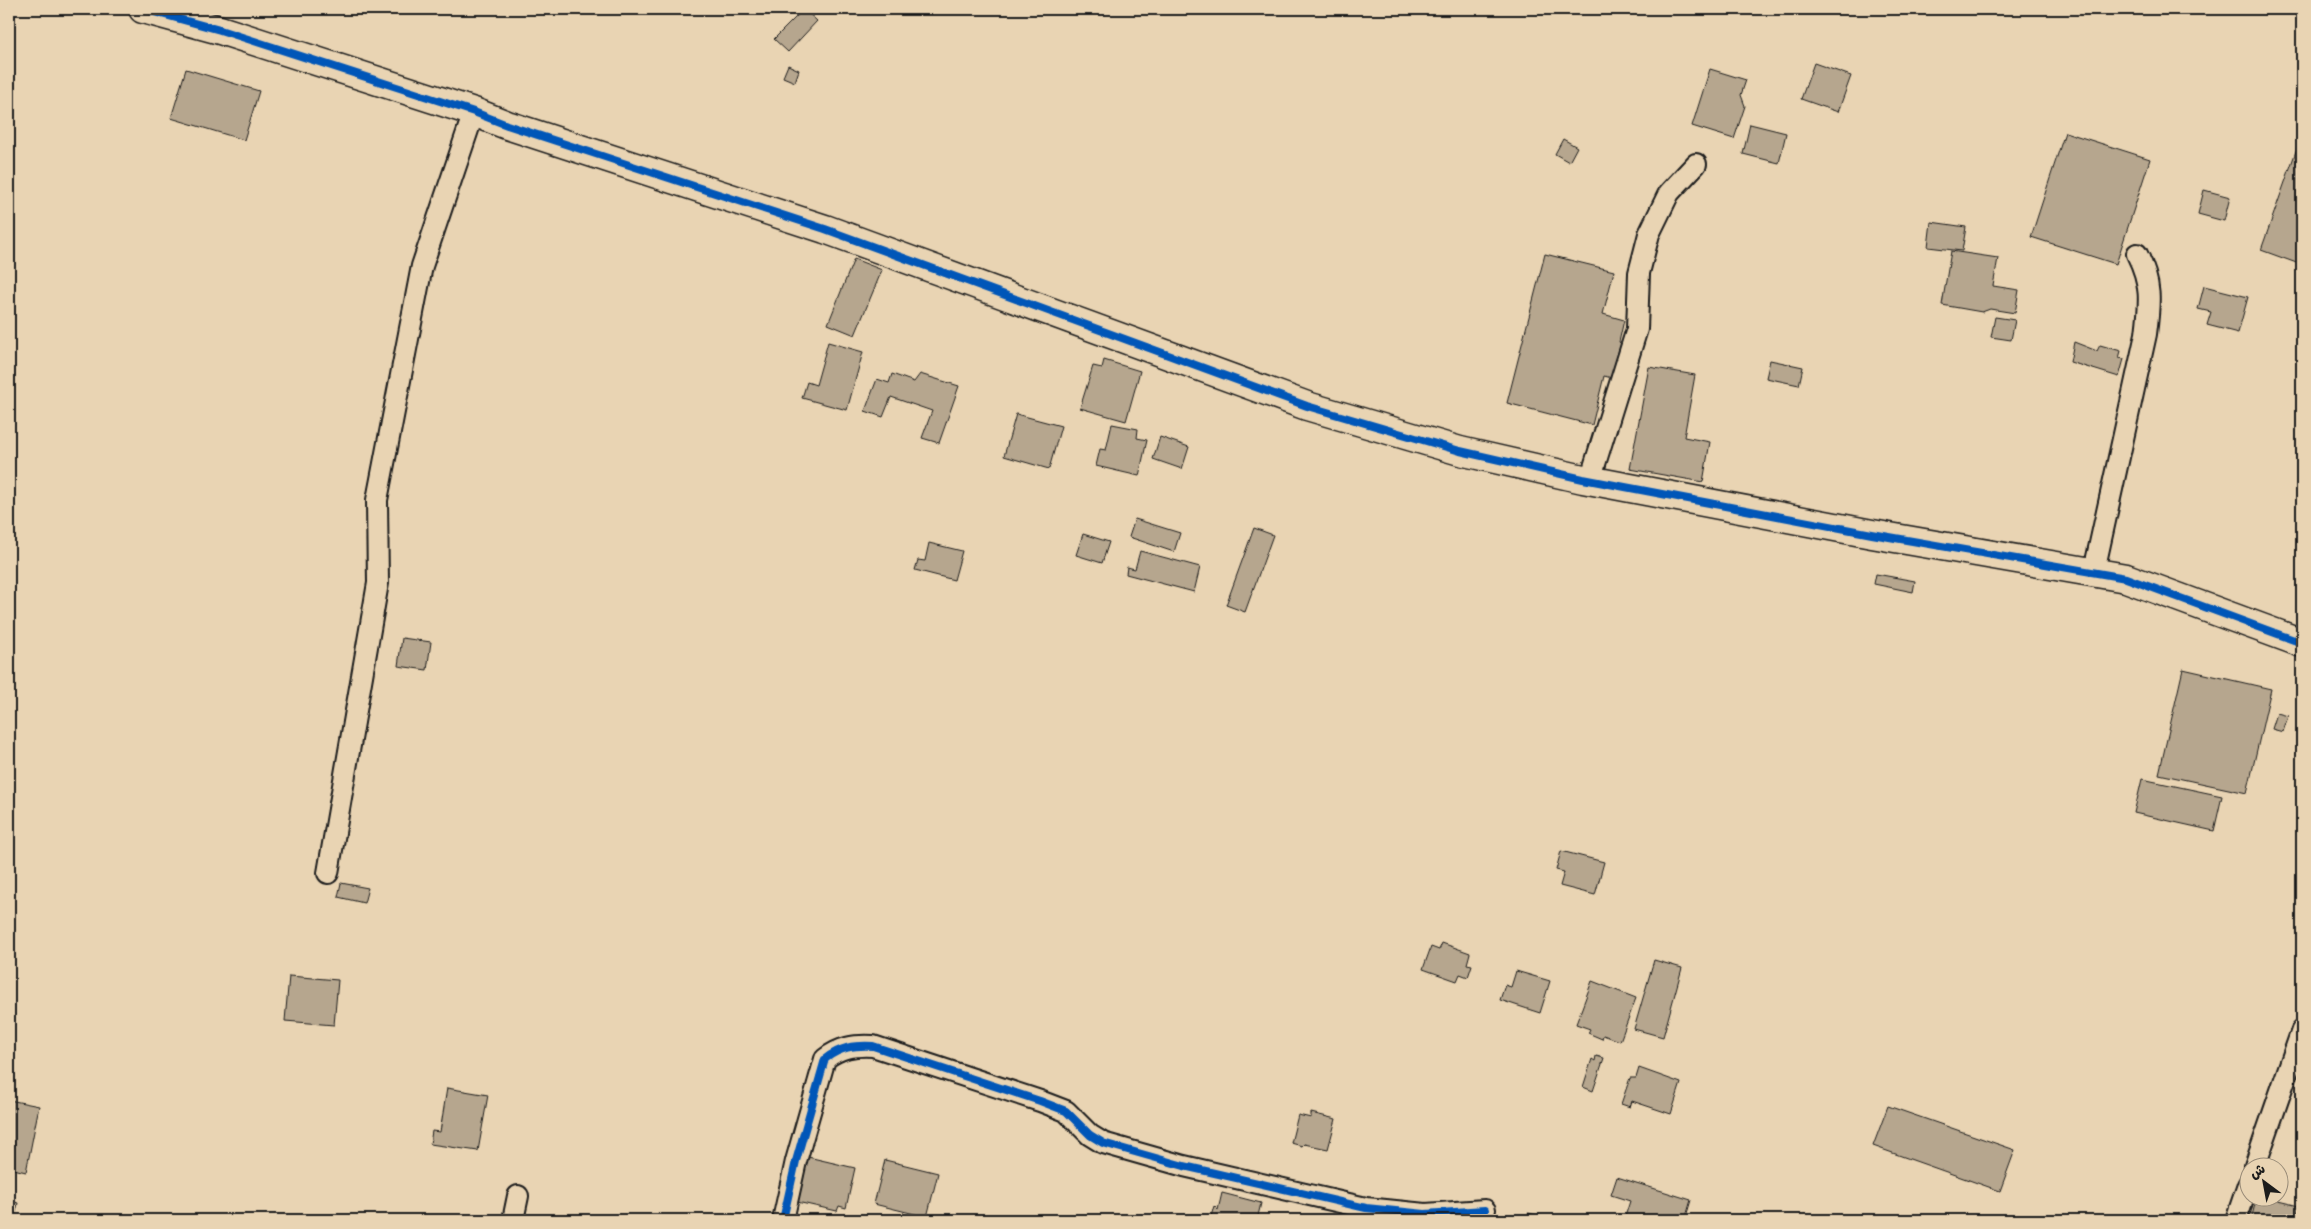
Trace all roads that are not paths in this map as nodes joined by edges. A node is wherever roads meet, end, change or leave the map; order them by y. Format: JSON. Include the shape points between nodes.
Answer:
{"nodes":[{"id":1,"x":143,"y":9,"type":"edge"},
{"id":2,"x":474,"y":112,"type":"junction"},
{"id":3,"x":1696,"y":164,"type":"dead end"},
{"id":4,"x":2137,"y":254,"type":"dead end"},
{"id":5,"x":1590,"y":480,"type":"junction"},
{"id":6,"x":2094,"y":571,"type":"junction"},
{"id":7,"x":2302,"y":643,"type":"edge"},
{"id":8,"x":328,"y":873,"type":"dead end"},
{"id":9,"x":2302,"y":1030,"type":"edge"},
{"id":10,"x":2258,"y":1156,"type":"edge"},
{"id":11,"x":518,"y":1196,"type":"dead end"},
{"id":12,"x":2241,"y":1206,"type":"edge"},
{"id":13,"x":1484,"y":1210,"type":"dead end"},
{"id":14,"x":513,"y":1220,"type":"edge"},
{"id":15,"x":783,"y":1220,"type":"edge"},
{"id":16,"x":2236,"y":1220,"type":"edge"}],
"edges":[{"from":1,"to":2,"type":"street","via":[[220,30]]},
{"from":2,"to":5,"type":"street","via":[[825,229],[1307,406],[1460,451]]},
{"from":2,"to":8,"type":"street","via":[[420,276],[377,500],[378,583]]},
{"from":3,"to":5,"type":"street","via":[[1670,193],[1649,234],[1639,273],[1637,329]]},
{"from":4,"to":6,"type":"street","via":[[2146,273],[2150,300],[2146,334]]},
{"from":5,"to":6,"type":"street","via":[[1872,534]]},
{"from":6,"to":7,"type":"street","via":[[2126,578]]},
{"from":9,"to":10,"type":"street"},
{"from":11,"to":14,"type":"street"},
{"from":12,"to":16,"type":"street"},
{"from":13,"to":15,"type":"street","via":[[1425,1214],[1366,1208],[1184,1166],[1103,1143],[1066,1111],[1040,1101],[873,1046],[855,1045],[836,1050],[825,1059]]}]}
